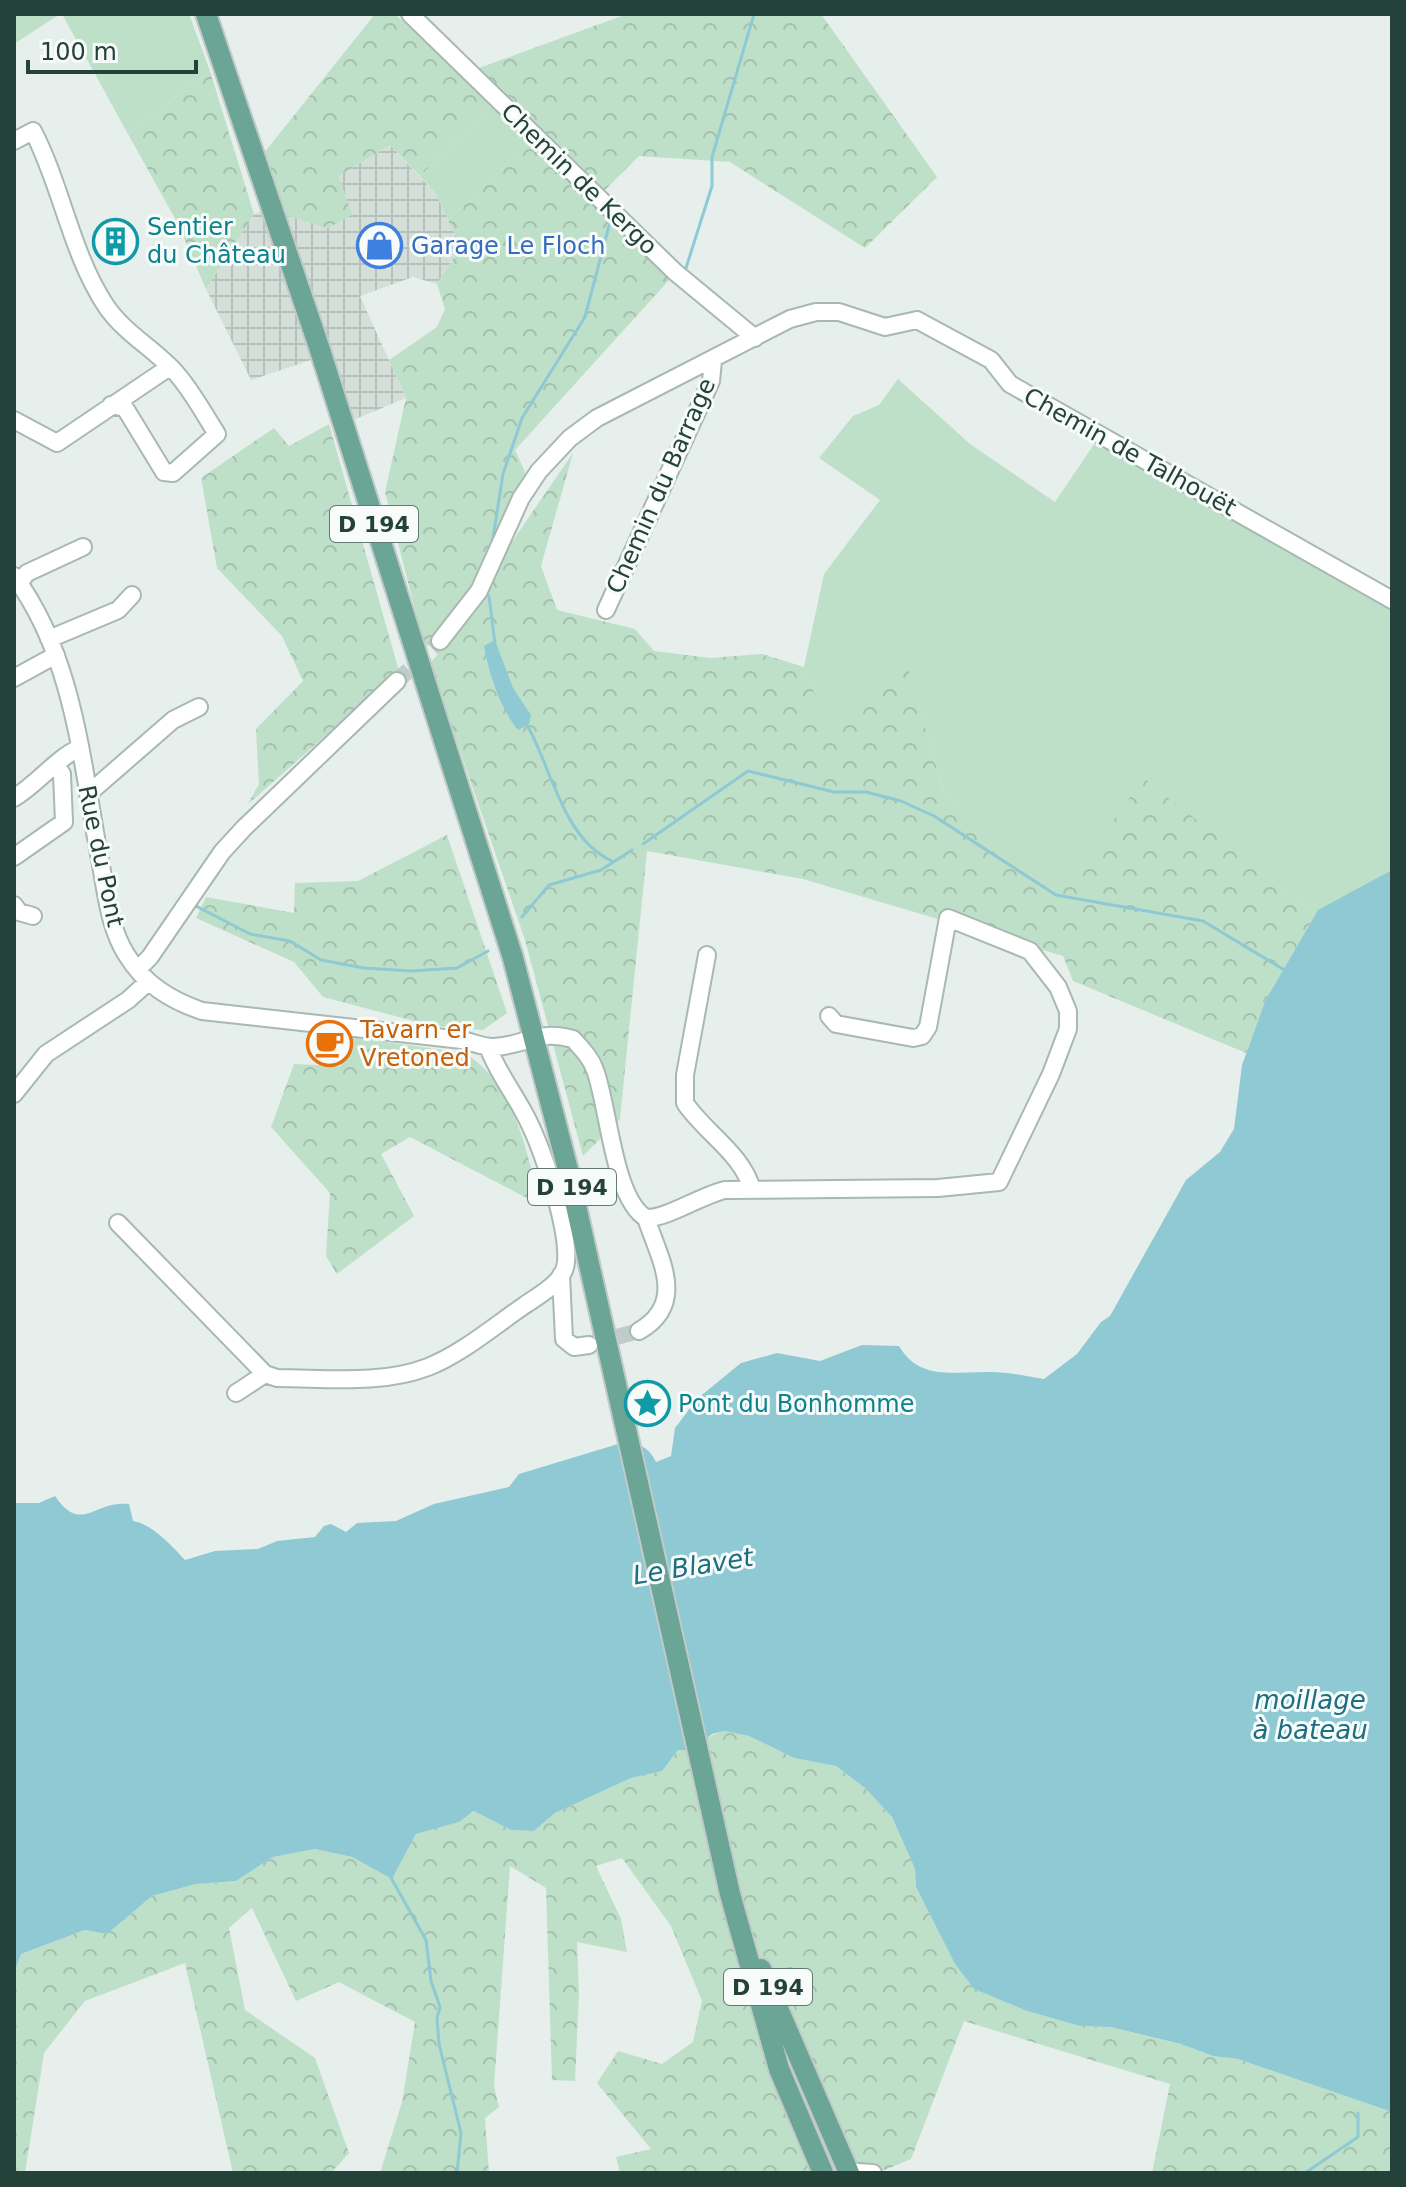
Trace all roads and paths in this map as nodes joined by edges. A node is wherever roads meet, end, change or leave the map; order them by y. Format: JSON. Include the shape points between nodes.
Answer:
{"nodes":[{"id":1,"x":206,"y":14,"type":"edge"},
{"id":2,"x":410,"y":14,"type":"edge"},
{"id":3,"x":14,"y":141,"type":"edge"},
{"id":4,"x":755,"y":338,"type":"junction"},
{"id":5,"x":713,"y":361,"type":"junction"},
{"id":6,"x":168,"y":368,"type":"junction"},
{"id":7,"x":111,"y":405,"type":"junction"},
{"id":8,"x":14,"y":420,"type":"edge"},
{"id":9,"x":83,"y":547,"type":"dead end"},
{"id":10,"x":17,"y":579,"type":"edge"},
{"id":11,"x":132,"y":595,"type":"dead end"},
{"id":12,"x":1392,"y":600,"type":"edge"},
{"id":13,"x":606,"y":610,"type":"dead end"},
{"id":14,"x":440,"y":641,"type":"tunnel mouth"},
{"id":15,"x":52,"y":647,"type":"junction"},
{"id":16,"x":14,"y":678,"type":"edge"},
{"id":17,"x":397,"y":681,"type":"tunnel mouth"},
{"id":18,"x":199,"y":707,"type":"dead end"},
{"id":19,"x":79,"y":748,"type":"junction"},
{"id":20,"x":57,"y":767,"type":"junction"},
{"id":21,"x":88,"y":794,"type":"junction"},
{"id":22,"x":14,"y":798,"type":"edge"},
{"id":23,"x":14,"y":857,"type":"edge"},
{"id":24,"x":14,"y":905,"type":"edge"},
{"id":25,"x":33,"y":916,"type":"dead end"},
{"id":26,"x":707,"y":955,"type":"dead end"},
{"id":27,"x":143,"y":975,"type":"junction"},
{"id":28,"x":829,"y":1016,"type":"dead end"},
{"id":29,"x":534,"y":1036,"type":"junction"},
{"id":30,"x":488,"y":1047,"type":"junction"},
{"id":31,"x":14,"y":1063,"type":"edge"},
{"id":32,"x":29,"y":1073,"type":"junction"},
{"id":33,"x":14,"y":1094,"type":"edge"},
{"id":34,"x":752,"y":1190,"type":"junction"},
{"id":35,"x":646,"y":1218,"type":"junction"},
{"id":36,"x":118,"y":1223,"type":"dead end"},
{"id":37,"x":561,"y":1275,"type":"junction"},
{"id":38,"x":639,"y":1331,"type":"tunnel mouth"},
{"id":39,"x":598,"y":1342,"type":"junction"},
{"id":40,"x":265,"y":1374,"type":"junction"},
{"id":41,"x":236,"y":1393,"type":"dead end"},
{"id":42,"x":709,"y":1792,"type":"junction"},
{"id":43,"x":823,"y":2173,"type":"edge"},
{"id":44,"x":860,"y":2173,"type":"edge"}],
"edges":[{"from":1,"to":29,"type":"main road","number":"D 194","via":[[319,347]]},
{"from":2,"to":4,"type":"street","name":"Chemin de Kergo","via":[[675,272]]},
{"from":3,"to":6,"type":"street","via":[[33,131],[106,305]]},
{"from":4,"to":5,"type":"street","name":"Chemin de Talhouët"},
{"from":4,"to":12,"type":"street","name":"Chemin de Talhouët","via":[[816,312],[839,312],[885,327],[917,320],[991,360],[1010,384]]},
{"from":5,"to":13,"type":"street","name":"Chemin du Barrage","via":[[711,381]]},
{"from":5,"to":14,"type":"street","name":"Chemin de Talhouët","via":[[597,418],[553,454],[521,498],[479,591]]},
{"from":6,"to":7,"type":"street"},
{"from":6,"to":7,"type":"street","via":[[217,434],[173,473],[164,472],[125,408]]},
{"from":7,"to":8,"type":"street","via":[[57,443]]},
{"from":9,"to":10,"type":"street"},
{"from":10,"to":15,"type":"street","name":"Rue du Pont"},
{"from":11,"to":15,"type":"street","via":[[118,610]]},
{"from":15,"to":16,"type":"street"},
{"from":15,"to":19,"type":"street","name":"Rue du Pont"},
{"from":17,"to":27,"type":"street","via":[[222,852]]},
{"from":18,"to":21,"type":"street","via":[[173,720]]},
{"from":19,"to":20,"type":"street"},
{"from":19,"to":21,"type":"street","name":"Rue du Pont"},
{"from":20,"to":22,"type":"street"},
{"from":20,"to":23,"type":"street","via":[[62,774],[64,822]]},
{"from":21,"to":27,"type":"street","name":"Rue du Pont","via":[[118,937]]},
{"from":24,"to":25,"type":"street"},
{"from":26,"to":34,"type":"street","via":[[685,1075],[685,1103],[742,1167]]},
{"from":27,"to":30,"type":"street","name":"Rue du Pont","via":[[178,1003],[202,1011],[435,1036]]},
{"from":27,"to":32,"type":"street","via":[[128,1000],[46,1054]]},
{"from":28,"to":34,"type":"street","via":[[836,1024],[922,1036],[948,918],[1030,951],[1058,987],[1068,1011],[1068,1029],[999,1182]]},
{"from":29,"to":30,"type":"street","name":"Rue du Pont"},
{"from":29,"to":35,"type":"street","via":[[573,1039],[586,1053],[601,1090],[625,1187],[636,1212]]},
{"from":29,"to":39,"type":"main road","number":"D 194"},
{"from":30,"to":37,"type":"street","via":[[528,1121],[548,1173],[567,1260]]},
{"from":31,"to":32,"type":"street"},
{"from":32,"to":33,"type":"street"},
{"from":34,"to":35,"type":"street","via":[[705,1194]]},
{"from":35,"to":38,"type":"street","via":[[668,1293],[661,1313]]},
{"from":36,"to":40,"type":"street"},
{"from":37,"to":39,"type":"street","via":[[564,1339],[574,1347]]},
{"from":37,"to":40,"type":"street","via":[[483,1334],[412,1372],[361,1378]]},
{"from":39,"to":42,"type":"main road","number":"D 194"},
{"from":40,"to":41,"type":"street"},
{"from":42,"to":43,"type":"main road","number":"D 194","via":[[767,2031]]},
{"from":42,"to":44,"type":"main road","number":"D 194","via":[[751,1941]]}]}
